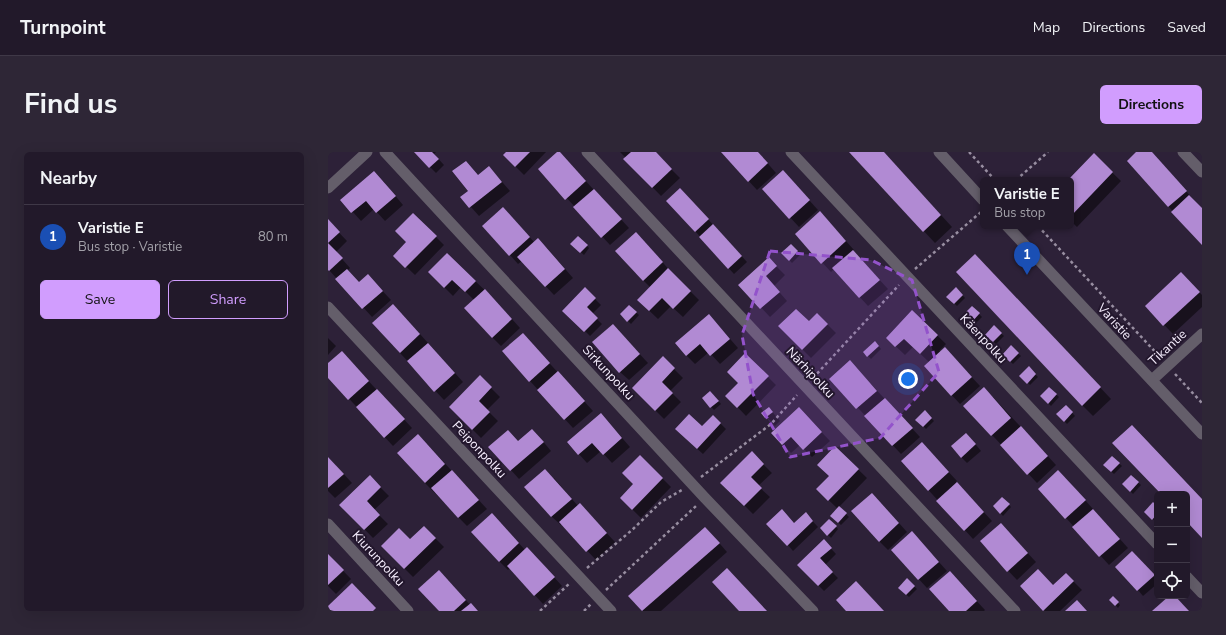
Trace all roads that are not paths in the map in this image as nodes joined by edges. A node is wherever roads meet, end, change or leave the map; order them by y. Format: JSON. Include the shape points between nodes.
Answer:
{"nodes":[{"id":1,"x":367,"y":152,"type":"edge"},
{"id":2,"x":385,"y":152,"type":"edge"},
{"id":3,"x":587,"y":152,"type":"edge"},
{"id":4,"x":791,"y":152,"type":"edge"},
{"id":5,"x":939,"y":152,"type":"edge"},
{"id":6,"x":1190,"y":154,"type":"edge"},
{"id":7,"x":1202,"y":172,"type":"edge"},
{"id":8,"x":328,"y":188,"type":"edge"},
{"id":9,"x":980,"y":197,"type":"edge"},
{"id":10,"x":1010,"y":229,"type":"edge"},
{"id":11,"x":328,"y":307,"type":"edge"},
{"id":12,"x":1202,"y":334,"type":"edge"},
{"id":13,"x":1152,"y":380,"type":"junction"},
{"id":14,"x":1202,"y":434,"type":"edge"},
{"id":15,"x":328,"y":524,"type":"edge"},
{"id":16,"x":1154,"y":541,"type":"edge"},
{"id":17,"x":1190,"y":579,"type":"edge"},
{"id":18,"x":1202,"y":593,"type":"edge"},
{"id":19,"x":408,"y":611,"type":"edge"},
{"id":20,"x":611,"y":611,"type":"edge"},
{"id":21,"x":813,"y":611,"type":"edge"},
{"id":22,"x":1015,"y":611,"type":"edge"}],
"edges":[{"from":1,"to":8,"type":"street"},
{"from":2,"to":21,"type":"street","name":"Sirkunpolku"},
{"from":3,"to":22,"type":"street","name":"Närhipolku"},
{"from":4,"to":16,"type":"street","name":"Käenpolku"},
{"from":5,"to":9,"type":"street"},
{"from":6,"to":7,"type":"street"},
{"from":10,"to":13,"type":"street","name":"Varistie"},
{"from":11,"to":20,"type":"street","name":"Peiponpolku"},
{"from":12,"to":13,"type":"street","name":"Tikantie"},
{"from":13,"to":14,"type":"street","name":"Varistie"},
{"from":15,"to":19,"type":"street","name":"Kiurunpolku"},
{"from":17,"to":18,"type":"street"}]}
